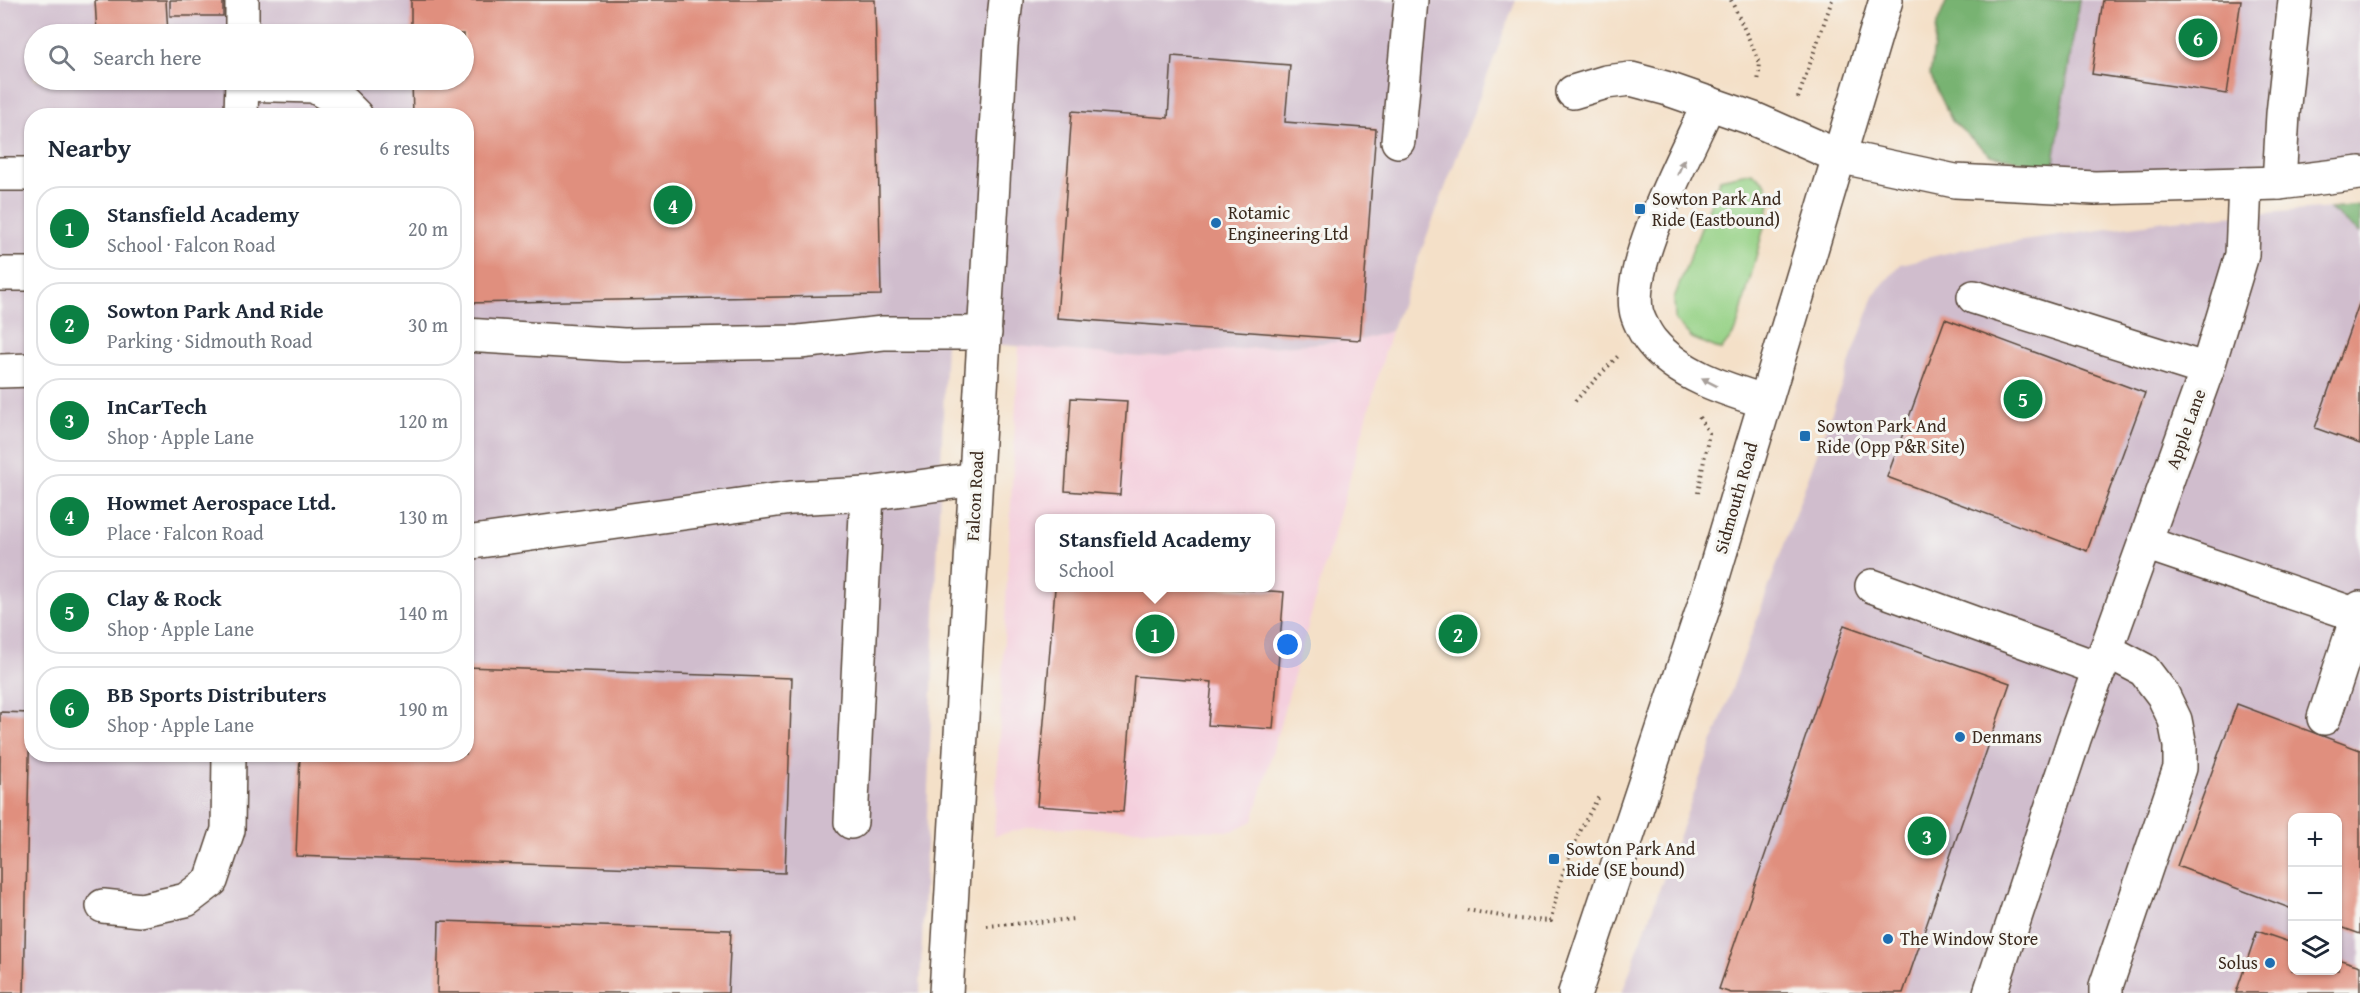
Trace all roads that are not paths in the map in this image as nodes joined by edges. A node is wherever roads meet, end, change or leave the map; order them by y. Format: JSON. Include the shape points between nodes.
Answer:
{"nodes":[{"id":1,"x":242,"y":0,"type":"edge"},
{"id":2,"x":1006,"y":0,"type":"edge"},
{"id":3,"x":1411,"y":0,"type":"edge"},
{"id":4,"x":1886,"y":0,"type":"edge"},
{"id":5,"x":2295,"y":0,"type":"edge"},
{"id":6,"x":242,"y":24,"type":"edge"},
{"id":7,"x":272,"y":90,"type":"edge"},
{"id":8,"x":321,"y":90,"type":"edge"},
{"id":9,"x":1573,"y":92,"type":"dead end"},
{"id":10,"x":241,"y":93,"type":"edge"},
{"id":11,"x":1709,"y":103,"type":"junction"},
{"id":12,"x":348,"y":108,"type":"edge"},
{"id":13,"x":1398,"y":141,"type":"dead end"},
{"id":14,"x":1838,"y":156,"type":"junction"},
{"id":15,"x":2360,"y":173,"type":"edge"},
{"id":16,"x":0,"y":174,"type":"edge"},
{"id":17,"x":24,"y":174,"type":"edge"},
{"id":18,"x":2279,"y":183,"type":"junction"},
{"id":19,"x":2245,"y":184,"type":"junction"},
{"id":20,"x":0,"y":274,"type":"edge"},
{"id":21,"x":24,"y":274,"type":"edge"},
{"id":22,"x":1974,"y":297,"type":"dead end"},
{"id":23,"x":985,"y":333,"type":"junction"},
{"id":24,"x":474,"y":336,"type":"edge"},
{"id":25,"x":24,"y":370,"type":"edge"},
{"id":26,"x":2207,"y":370,"type":"junction"},
{"id":27,"x":0,"y":371,"type":"edge"},
{"id":28,"x":1764,"y":401,"type":"junction"},
{"id":29,"x":976,"y":479,"type":"junction"},
{"id":30,"x":867,"y":494,"type":"junction"},
{"id":31,"x":474,"y":542,"type":"edge"},
{"id":32,"x":2145,"y":543,"type":"junction"},
{"id":33,"x":1872,"y":586,"type":"dead end"},
{"id":34,"x":2359,"y":613,"type":"edge"},
{"id":35,"x":2103,"y":659,"type":"junction"},
{"id":36,"x":2324,"y":718,"type":"dead end"},
{"id":37,"x":229,"y":762,"type":"edge"},
{"id":38,"x":850,"y":822,"type":"dead end"},
{"id":39,"x":103,"y":906,"type":"dead end"},
{"id":40,"x":946,"y":993,"type":"edge"},
{"id":41,"x":1575,"y":993,"type":"edge"},
{"id":42,"x":1990,"y":993,"type":"edge"},
{"id":43,"x":2106,"y":993,"type":"edge"}],
"edges":[{"from":1,"to":6,"type":"street"},
{"from":2,"to":23,"type":"street","name":"Falcon Road"},
{"from":3,"to":13,"type":"street"},
{"from":4,"to":14,"type":"street","name":"Sidmouth Road"},
{"from":5,"to":18,"type":"street"},
{"from":7,"to":10,"type":"street"},
{"from":8,"to":12,"type":"street"},
{"from":9,"to":11,"type":"street","via":[[1631,79]]},
{"from":11,"to":14,"type":"street"},
{"from":28,"to":11,"type":"street","one_way":true,"via":[[1712,384],[1673,360],[1652,342],[1636,310],[1636,279],[1651,232]]},
{"from":14,"to":19,"type":"street","via":[[1955,181],[2095,188]]},
{"from":14,"to":28,"type":"street","name":"Sidmouth Road"},
{"from":15,"to":18,"type":"street"},
{"from":16,"to":17,"type":"street"},
{"from":18,"to":19,"type":"street"},
{"from":19,"to":26,"type":"street","name":"Apple Lane","via":[[2242,255]]},
{"from":20,"to":21,"type":"street"},
{"from":22,"to":26,"type":"street"},
{"from":23,"to":24,"type":"street","via":[[883,333],[799,342],[624,345]]},
{"from":23,"to":29,"type":"street","name":"Falcon Road"},
{"from":25,"to":27,"type":"street"},
{"from":26,"to":32,"type":"street","name":"Apple Lane"},
{"from":28,"to":41,"type":"street","name":"Sidmouth Road","via":[[1706,600]]},
{"from":29,"to":30,"type":"street"},
{"from":29,"to":40,"type":"street","name":"Falcon Road"},
{"from":30,"to":31,"type":"street","via":[[791,498]]},
{"from":30,"to":38,"type":"street"},
{"from":32,"to":34,"type":"street"},
{"from":32,"to":35,"type":"street","name":"Apple Lane"},
{"from":33,"to":35,"type":"street","via":[[1986,628]]},
{"from":34,"to":36,"type":"street"},
{"from":35,"to":42,"type":"street","name":"Apple Lane"},
{"from":35,"to":43,"type":"street","via":[[2144,670],[2175,720],[2180,746],[2180,768]]},
{"from":37,"to":39,"type":"street","via":[[228,830],[211,881],[186,900],[141,910]]}]}
